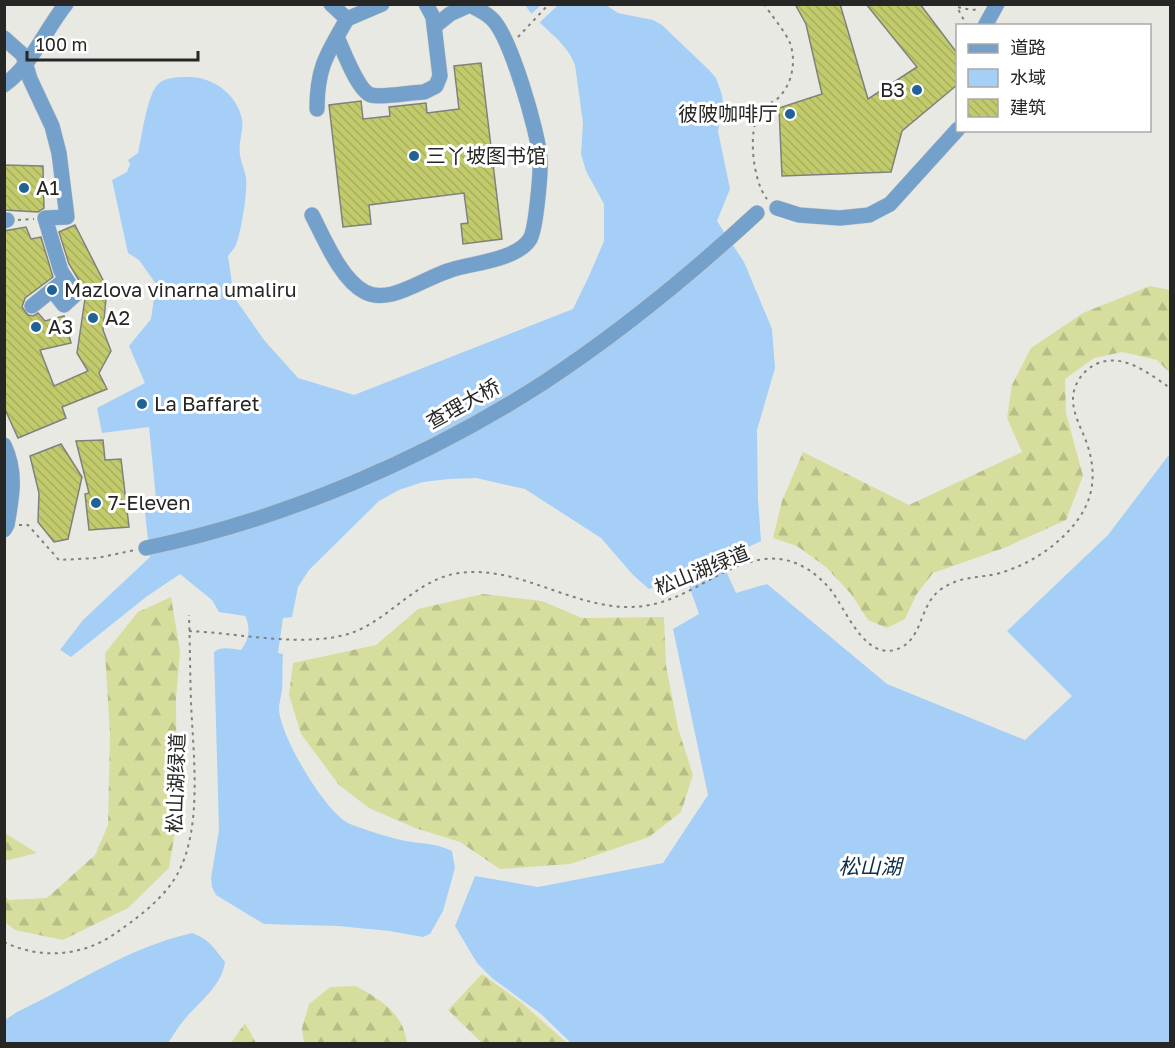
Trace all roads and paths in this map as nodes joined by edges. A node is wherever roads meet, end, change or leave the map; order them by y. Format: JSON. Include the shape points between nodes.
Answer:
{"nodes":[{"id":1,"x":66,"y":4,"type":"edge"},
{"id":2,"x":331,"y":4,"type":"edge"},
{"id":3,"x":382,"y":4,"type":"edge"},
{"id":4,"x":426,"y":4,"type":"edge"},
{"id":5,"x":549,"y":4,"type":"edge"},
{"id":6,"x":764,"y":4,"type":"edge"},
{"id":7,"x":953,"y":4,"type":"edge"},
{"id":8,"x":997,"y":4,"type":"edge"},
{"id":9,"x":469,"y":5,"type":"edge"},
{"id":10,"x":957,"y":8,"type":"junction"},
{"id":11,"x":981,"y":9,"type":"dead end"},
{"id":12,"x":347,"y":19,"type":"junction"},
{"id":13,"x":966,"y":24,"type":"edge"},
{"id":14,"x":986,"y":24,"type":"edge"},
{"id":15,"x":434,"y":27,"type":"junction"},
{"id":16,"x":520,"y":34,"type":"dead end"},
{"id":17,"x":4,"y":38,"type":"edge"},
{"id":18,"x":337,"y":38,"type":"junction"},
{"id":19,"x":27,"y":63,"type":"junction"},
{"id":20,"x":4,"y":85,"type":"edge"},
{"id":21,"x":317,"y":109,"type":"dead end"},
{"id":22,"x":956,"y":130,"type":"edge"},
{"id":23,"x":777,"y":208,"type":"joint"},
{"id":24,"x":757,"y":213,"type":"dead end"},
{"id":25,"x":312,"y":215,"type":"dead end"},
{"id":26,"x":45,"y":218,"type":"junction"},
{"id":27,"x":6,"y":221,"type":"edge"},
{"id":28,"x":32,"y":306,"type":"dead end"},
{"id":29,"x":1170,"y":388,"type":"edge"},
{"id":30,"x":4,"y":445,"type":"edge"},
{"id":31,"x":6,"y":528,"type":"edge"},
{"id":32,"x":146,"y":548,"type":"joint"},
{"id":33,"x":189,"y":615,"type":"dead end"},
{"id":34,"x":189,"y":631,"type":"junction"},
{"id":35,"x":4,"y":942,"type":"edge"}],
"edges":[{"from":1,"to":19,"type":"street"},
{"from":2,"to":12,"type":"street"},
{"from":3,"to":12,"type":"street"},
{"from":4,"to":15,"type":"street"},
{"from":5,"to":16,"type":"path"},
{"from":6,"to":23,"type":"path","via":[[790,42],[793,66],[792,77],[781,96],[762,108],[753,122],[756,176],[762,193]]},
{"from":7,"to":10,"type":"path"},
{"from":8,"to":14,"type":"street"},
{"from":9,"to":15,"type":"street"},
{"from":9,"to":25,"type":"street","via":[[492,18],[503,35],[531,110],[540,159],[530,238],[520,249],[501,257],[449,270],[379,296],[365,292],[348,278]]},
{"from":10,"to":11,"type":"path"},
{"from":10,"to":13,"type":"path"},
{"from":12,"to":18,"type":"street"},
{"from":15,"to":18,"type":"street","via":[[440,76],[436,86],[424,92],[367,92]]},
{"from":17,"to":19,"type":"street","via":[[20,50]]},
{"from":18,"to":21,"type":"street","via":[[318,77]]},
{"from":19,"to":20,"type":"street"},
{"from":19,"to":26,"type":"street","via":[[30,79],[52,126],[63,182],[67,217]]},
{"from":22,"to":23,"type":"street","via":[[890,204],[869,215],[809,216]]},
{"from":24,"to":32,"type":"street","name":"查理大桥","via":[[662,295],[543,382],[487,416],[419,452],[271,514]]},
{"from":26,"to":27,"type":"path"},
{"from":26,"to":28,"type":"street","via":[[61,272],[76,294],[64,305],[52,290]]},
{"from":29,"to":34,"type":"path","name":"松山湖绿道","via":[[1134,364],[1118,360],[1100,363],[1083,373],[1072,397],[1074,414],[1089,449],[1093,477],[1091,495],[1081,515],[1040,555],[997,573],[956,580],[938,591],[914,636],[897,649],[884,651],[861,637],[816,574],[790,561],[764,559],[647,606],[618,606],[493,573],[457,574],[420,588],[353,632],[315,639]]},
{"from":30,"to":31,"type":"street","via":[[11,460],[14,487]]},
{"from":31,"to":32,"type":"path","via":[[28,525],[59,560],[98,558]]},
{"from":33,"to":34,"type":"path","name":"松山湖绿道"},
{"from":34,"to":35,"type":"path","name":"松山湖绿道","via":[[192,814],[186,855],[178,873],[134,921],[87,948],[41,954]]}]}
